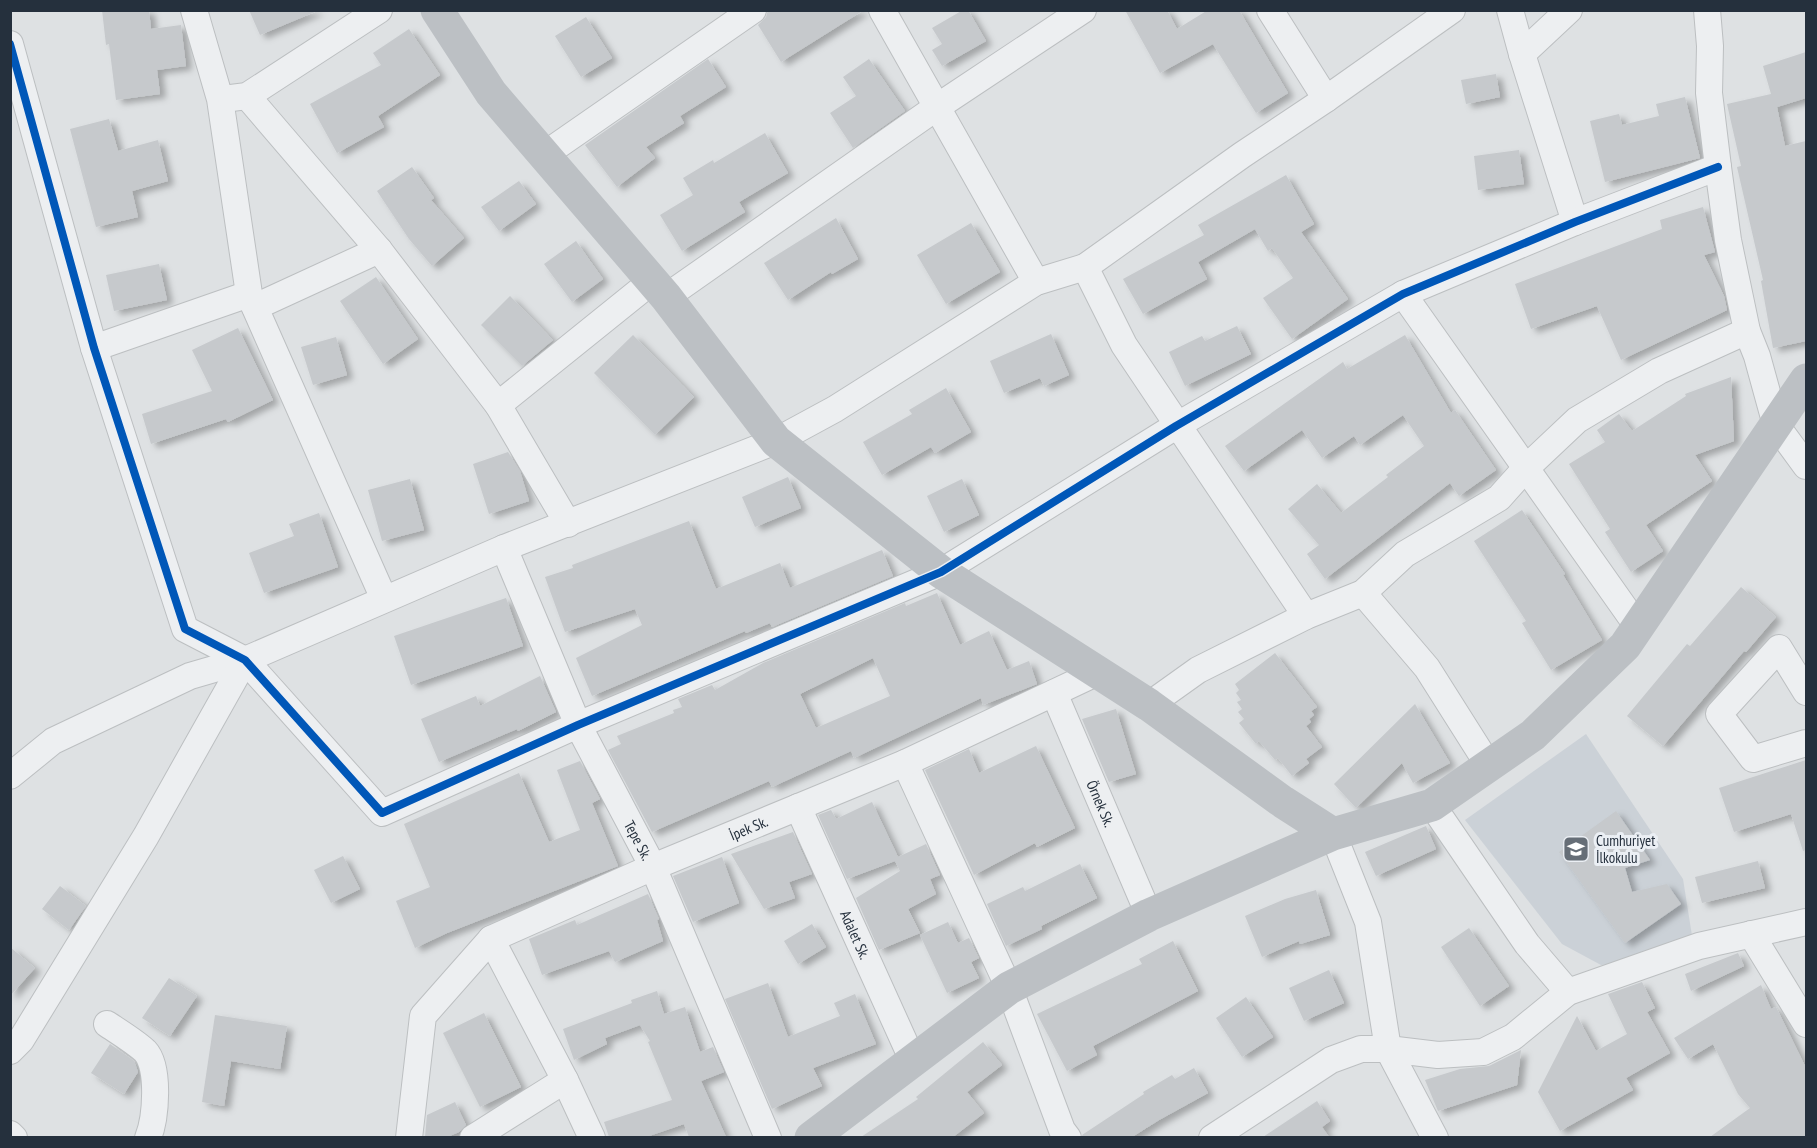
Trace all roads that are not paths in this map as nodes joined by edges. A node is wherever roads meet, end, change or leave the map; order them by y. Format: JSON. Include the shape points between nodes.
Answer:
{"nodes":[{"id":1,"x":194,"y":10,"type":"edge"},
{"id":2,"x":379,"y":10,"type":"edge"},
{"id":3,"x":437,"y":10,"type":"edge"},
{"id":4,"x":753,"y":10,"type":"edge"},
{"id":5,"x":882,"y":10,"type":"edge"},
{"id":6,"x":1083,"y":10,"type":"edge"},
{"id":7,"x":1270,"y":10,"type":"edge"},
{"id":8,"x":1452,"y":10,"type":"edge"},
{"id":9,"x":1510,"y":10,"type":"edge"},
{"id":10,"x":1569,"y":10,"type":"edge"},
{"id":11,"x":1707,"y":10,"type":"edge"},
{"id":12,"x":10,"y":44,"type":"edge"},
{"id":13,"x":1522,"y":54,"type":"junction"},
{"id":14,"x":247,"y":96,"type":"junction"},
{"id":15,"x":220,"y":99,"type":"junction"},
{"id":16,"x":1326,"y":99,"type":"junction"},
{"id":17,"x":937,"y":107,"type":"junction"},
{"id":18,"x":544,"y":155,"type":"junction"},
{"id":19,"x":1718,"y":167,"type":"junction"},
{"id":20,"x":1575,"y":222,"type":"junction"},
{"id":21,"x":379,"y":250,"type":"junction"},
{"id":22,"x":1085,"y":267,"type":"junction"},
{"id":23,"x":1036,"y":282,"type":"junction"},
{"id":24,"x":659,"y":289,"type":"junction"},
{"id":25,"x":1403,"y":294,"type":"junction"},
{"id":26,"x":252,"y":300,"type":"junction"},
{"id":27,"x":1747,"y":331,"type":"junction"},
{"id":28,"x":94,"y":348,"type":"junction"},
{"id":29,"x":1806,"y":380,"type":"edge"},
{"id":30,"x":498,"y":405,"type":"junction"},
{"id":31,"x":1776,"y":425,"type":"junction"},
{"id":32,"x":1176,"y":426,"type":"junction"},
{"id":33,"x":776,"y":441,"type":"junction"},
{"id":34,"x":1806,"y":466,"type":"edge"},
{"id":35,"x":1525,"y":469,"type":"junction"},
{"id":36,"x":568,"y":524,"type":"junction"},
{"id":37,"x":504,"y":548,"type":"junction"},
{"id":38,"x":940,"y":572,"type":"junction"},
{"id":39,"x":1363,"y":593,"type":"junction"},
{"id":40,"x":384,"y":599,"type":"junction"},
{"id":41,"x":1306,"y":616,"type":"junction"},
{"id":42,"x":1638,"y":627,"type":"junction"},
{"id":43,"x":245,"y":660,"type":"junction"},
{"id":44,"x":1098,"y":672,"type":"junction"},
{"id":45,"x":1806,"y":692,"type":"edge"},
{"id":46,"x":1054,"y":693,"type":"junction"},
{"id":47,"x":1149,"y":705,"type":"junction"},
{"id":48,"x":578,"y":725,"type":"junction"},
{"id":49,"x":1806,"y":743,"type":"edge"},
{"id":50,"x":905,"y":763,"type":"junction"},
{"id":51,"x":1489,"y":766,"type":"junction"},
{"id":52,"x":10,"y":776,"type":"edge"},
{"id":53,"x":1432,"y":805,"type":"junction"},
{"id":54,"x":798,"y":807,"type":"junction"},
{"id":55,"x":1334,"y":834,"type":"junction"},
{"id":56,"x":654,"y":867,"type":"junction"},
{"id":57,"x":1149,"y":915,"type":"junction"},
{"id":58,"x":1806,"y":922,"type":"edge"},
{"id":59,"x":1751,"y":934,"type":"junction"},
{"id":60,"x":491,"y":939,"type":"junction"},
{"id":61,"x":1009,"y":988,"type":"junction"},
{"id":62,"x":1568,"y":992,"type":"junction"},
{"id":63,"x":107,"y":1024,"type":"dead end"},
{"id":64,"x":1806,"y":1024,"type":"edge"},
{"id":65,"x":1388,"y":1050,"type":"junction"},
{"id":66,"x":10,"y":1051,"type":"edge"},
{"id":67,"x":913,"y":1061,"type":"junction"},
{"id":68,"x":565,"y":1080,"type":"junction"},
{"id":69,"x":148,"y":1137,"type":"edge"},
{"id":70,"x":409,"y":1137,"type":"edge"},
{"id":71,"x":473,"y":1137,"type":"edge"},
{"id":72,"x":592,"y":1137,"type":"edge"},
{"id":73,"x":768,"y":1137,"type":"edge"},
{"id":74,"x":811,"y":1137,"type":"edge"},
{"id":75,"x":1068,"y":1137,"type":"edge"},
{"id":76,"x":1212,"y":1137,"type":"edge"},
{"id":77,"x":1435,"y":1137,"type":"edge"}],
"edges":[{"from":1,"to":15,"type":"street"},
{"from":2,"to":14,"type":"street"},
{"from":3,"to":18,"type":"street","via":[[490,93]]},
{"from":4,"to":18,"type":"street"},
{"from":5,"to":17,"type":"street"},
{"from":6,"to":17,"type":"street"},
{"from":7,"to":16,"type":"street"},
{"from":8,"to":16,"type":"street"},
{"from":9,"to":13,"type":"street"},
{"from":10,"to":13,"type":"street"},
{"from":11,"to":19,"type":"street","via":[[1709,93]]},
{"from":12,"to":28,"type":"street"},
{"from":13,"to":20,"type":"street"},
{"from":14,"to":15,"type":"street"},
{"from":14,"to":21,"type":"street"},
{"from":15,"to":26,"type":"street"},
{"from":16,"to":22,"type":"street"},
{"from":17,"to":23,"type":"street"},
{"from":17,"to":24,"type":"street"},
{"from":18,"to":24,"type":"street"},
{"from":19,"to":20,"type":"street"},
{"from":19,"to":27,"type":"street"},
{"from":20,"to":25,"type":"street"},
{"from":21,"to":26,"type":"street"},
{"from":21,"to":30,"type":"street"},
{"from":22,"to":23,"type":"street"},
{"from":22,"to":32,"type":"street","via":[[1124,345]]},
{"from":23,"to":33,"type":"street"},
{"from":24,"to":30,"type":"street"},
{"from":24,"to":33,"type":"street"},
{"from":25,"to":32,"type":"street"},
{"from":25,"to":35,"type":"street"},
{"from":26,"to":28,"type":"street"},
{"from":26,"to":40,"type":"street"},
{"from":27,"to":31,"type":"street"},
{"from":27,"to":35,"type":"street","via":[[1659,371],[1577,420]]},
{"from":28,"to":43,"type":"street","via":[[185,629]]},
{"from":29,"to":31,"type":"street"},
{"from":30,"to":36,"type":"street"},
{"from":31,"to":34,"type":"street"},
{"from":31,"to":42,"type":"street"},
{"from":32,"to":38,"type":"street"},
{"from":32,"to":41,"type":"street"},
{"from":33,"to":36,"type":"street"},
{"from":33,"to":38,"type":"street"},
{"from":35,"to":39,"type":"street","via":[[1499,498],[1405,554]]},
{"from":35,"to":42,"type":"street"},
{"from":36,"to":37,"type":"street"},
{"from":37,"to":40,"type":"street"},
{"from":37,"to":48,"type":"street","name":"Tepe Sk."},
{"from":38,"to":44,"type":"street"},
{"from":38,"to":48,"type":"street"},
{"from":39,"to":41,"type":"street"},
{"from":39,"to":51,"type":"street","via":[[1428,668]]},
{"from":40,"to":43,"type":"street"},
{"from":41,"to":47,"type":"street","via":[[1198,670]]},
{"from":42,"to":51,"type":"street","via":[[1625,646],[1533,735]]},
{"from":43,"to":48,"type":"street","via":[[382,813]]},
{"from":43,"to":52,"type":"street","via":[[190,676],[53,741]]},
{"from":43,"to":66,"type":"street","via":[[146,836],[21,1040]]},
{"from":44,"to":46,"type":"street","name":"İpek Sk."},
{"from":44,"to":47,"type":"street"},
{"from":45,"to":49,"type":"street","via":[[1779,648],[1719,714],[1753,759]]},
{"from":46,"to":50,"type":"street","name":"İpek Sk."},
{"from":46,"to":57,"type":"street","name":"Örnek Sk."},
{"from":47,"to":55,"type":"street"},
{"from":48,"to":56,"type":"street","name":"Tepe Sk."},
{"from":50,"to":54,"type":"street","name":"İpek Sk."},
{"from":50,"to":61,"type":"street"},
{"from":51,"to":53,"type":"street"},
{"from":53,"to":55,"type":"street"},
{"from":53,"to":62,"type":"street","via":[[1527,944]]},
{"from":54,"to":56,"type":"street","name":"İpek Sk."},
{"from":54,"to":67,"type":"street","name":"Adalet Sk."},
{"from":55,"to":57,"type":"street"},
{"from":55,"to":65,"type":"street","via":[[1368,922]]},
{"from":56,"to":60,"type":"street","name":"İpek Sk."},
{"from":56,"to":73,"type":"street","name":"Tepe Sk."},
{"from":57,"to":61,"type":"street"},
{"from":58,"to":59,"type":"street"},
{"from":59,"to":62,"type":"street","via":[[1699,946]]},
{"from":59,"to":64,"type":"street"},
{"from":60,"to":68,"type":"street"},
{"from":60,"to":70,"type":"street","name":"İpek Sk.","via":[[423,1016]]},
{"from":61,"to":67,"type":"street"},
{"from":61,"to":75,"type":"street","via":[[1062,1130]]},
{"from":62,"to":65,"type":"street","via":[[1513,1037],[1483,1052],[1438,1055]]},
{"from":63,"to":69,"type":"street","via":[[146,1053],[154,1071],[152,1129]]},
{"from":65,"to":76,"type":"street","via":[[1361,1049],[1331,1060]]},
{"from":65,"to":77,"type":"street"},
{"from":67,"to":74,"type":"street"},
{"from":68,"to":71,"type":"street"},
{"from":68,"to":72,"type":"street"}]}
